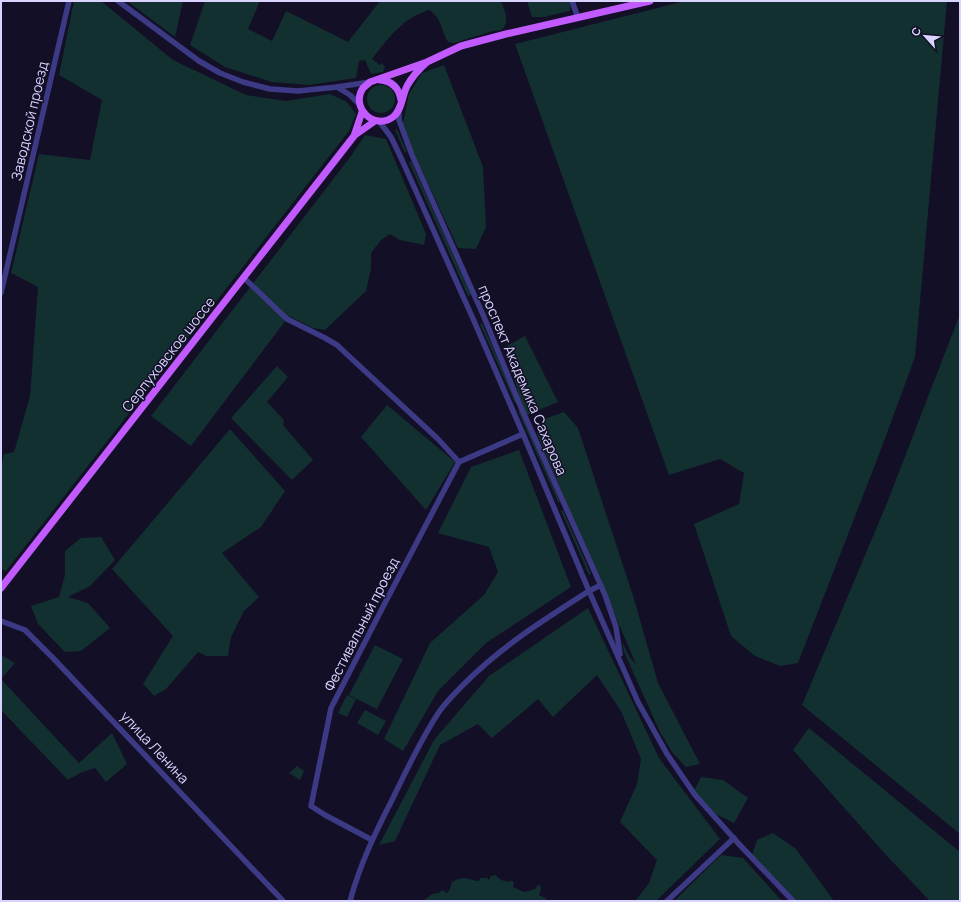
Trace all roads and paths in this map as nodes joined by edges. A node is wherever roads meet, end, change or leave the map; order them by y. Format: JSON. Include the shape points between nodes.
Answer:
{"nodes":[{"id":1,"x":69,"y":1,"type":"edge"},
{"id":2,"x":118,"y":1,"type":"edge"},
{"id":3,"x":572,"y":1,"type":"edge"},
{"id":4,"x":650,"y":1,"type":"edge"},
{"id":5,"x":578,"y":18,"type":"junction"},
{"id":6,"x":426,"y":62,"type":"junction"},
{"id":7,"x":374,"y":81,"type":"junction"},
{"id":8,"x":337,"y":87,"type":"junction"},
{"id":9,"x":401,"y":100,"type":"junction"},
{"id":10,"x":361,"y":108,"type":"junction"},
{"id":11,"x":399,"y":110,"type":"junction"},
{"id":12,"x":377,"y":121,"type":"junction"},
{"id":13,"x":354,"y":136,"type":"junction"},
{"id":14,"x":412,"y":156,"type":"junction"},
{"id":15,"x":402,"y":160,"type":"junction"},
{"id":16,"x":244,"y":278,"type":"junction"},
{"id":17,"x":1,"y":294,"type":"edge"},
{"id":18,"x":484,"y":317,"type":"junction"},
{"id":19,"x":474,"y":321,"type":"junction"},
{"id":20,"x":520,"y":405,"type":"junction"},
{"id":21,"x":512,"y":410,"type":"junction"},
{"id":22,"x":524,"y":434,"type":"junction"},
{"id":23,"x":459,"y":462,"type":"junction"},
{"id":24,"x":565,"y":505,"type":"junction"},
{"id":25,"x":555,"y":509,"type":"junction"},
{"id":26,"x":601,"y":585,"type":"junction"},
{"id":27,"x":1,"y":588,"type":"edge"},
{"id":28,"x":589,"y":591,"type":"junction"},
{"id":29,"x":1,"y":621,"type":"edge"},
{"id":30,"x":620,"y":660,"type":"junction"},
{"id":31,"x":734,"y":838,"type":"junction"},
{"id":32,"x":372,"y":840,"type":"junction"},
{"id":33,"x":283,"y":901,"type":"edge"},
{"id":34,"x":350,"y":901,"type":"edge"},
{"id":35,"x":667,"y":901,"type":"edge"},
{"id":36,"x":793,"y":901,"type":"edge"}],
"edges":[{"from":1,"to":17,"type":"street","name":"Заводской проезд"},
{"from":2,"to":8,"type":"street","via":[[199,61],[220,73],[243,82],[270,88],[298,91]]},
{"from":3,"to":5,"type":"street"},
{"from":4,"to":5,"type":"main road"},
{"from":5,"to":6,"type":"main road","via":[[461,46]]},
{"from":6,"to":7,"type":"main road"},
{"from":6,"to":9,"type":"main road","via":[[410,81]]},
{"from":7,"to":8,"type":"street"},
{"from":7,"to":9,"type":"main road","via":[[387,80],[396,86]]},
{"from":7,"to":10,"type":"main road","via":[[363,88],[360,96]]},
{"from":8,"to":10,"type":"street","via":[[350,94]]},
{"from":9,"to":11,"type":"main road"},
{"from":10,"to":12,"type":"main road","via":[[369,118]]},
{"from":10,"to":13,"type":"main road"},
{"from":11,"to":12,"type":"main road","via":[[387,120]]},
{"from":11,"to":14,"type":"street","name":"проспект Академика Сахарова","via":[[399,120]]},
{"from":12,"to":13,"type":"main road"},
{"from":12,"to":15,"type":"street","name":"проспект Академика Сахарова","via":[[391,137]]},
{"from":13,"to":16,"type":"main road","name":"Серпуховское шоссе"},
{"from":14,"to":15,"type":"street"},
{"from":14,"to":18,"type":"street","name":"проспект Академика Сахарова"},
{"from":15,"to":19,"type":"street","name":"проспект Академика Сахарова"},
{"from":16,"to":23,"type":"street","via":[[287,319],[337,345],[435,436]]},
{"from":16,"to":27,"type":"main road","name":"Серпуховское шоссе"},
{"from":18,"to":19,"type":"street"},
{"from":18,"to":20,"type":"street","name":"проспект Академика Сахарова"},
{"from":19,"to":21,"type":"street","name":"проспект Академика Сахарова"},
{"from":20,"to":21,"type":"street"},
{"from":20,"to":24,"type":"street","name":"проспект Академика Сахарова"},
{"from":21,"to":22,"type":"street","name":"проспект Академика Сахарова"},
{"from":22,"to":23,"type":"street"},
{"from":22,"to":25,"type":"street","name":"проспект Академика Сахарова"},
{"from":23,"to":32,"type":"street","name":"Фестивальный проезд","via":[[331,708],[312,807]]},
{"from":24,"to":25,"type":"street"},
{"from":24,"to":26,"type":"street","name":"проспект Академика Сахарова"},
{"from":25,"to":28,"type":"street","name":"проспект Академика Сахарова"},
{"from":26,"to":28,"type":"street"},
{"from":26,"to":30,"type":"street","name":"проспект Академика Сахарова","via":[[616,627]]},
{"from":28,"to":30,"type":"street","name":"проспект Академика Сахарова"},
{"from":28,"to":32,"type":"street","via":[[512,642],[484,664],[451,698],[439,712],[417,750]]},
{"from":29,"to":33,"type":"street","name":"улица Ленина","via":[[25,630]]},
{"from":30,"to":31,"type":"street","name":"проспект Академика Сахарова","via":[[638,702],[667,754],[695,795]]},
{"from":31,"to":35,"type":"street"},
{"from":31,"to":36,"type":"street","name":"проспект Академика Сахарова"},
{"from":32,"to":34,"type":"street"}]}
